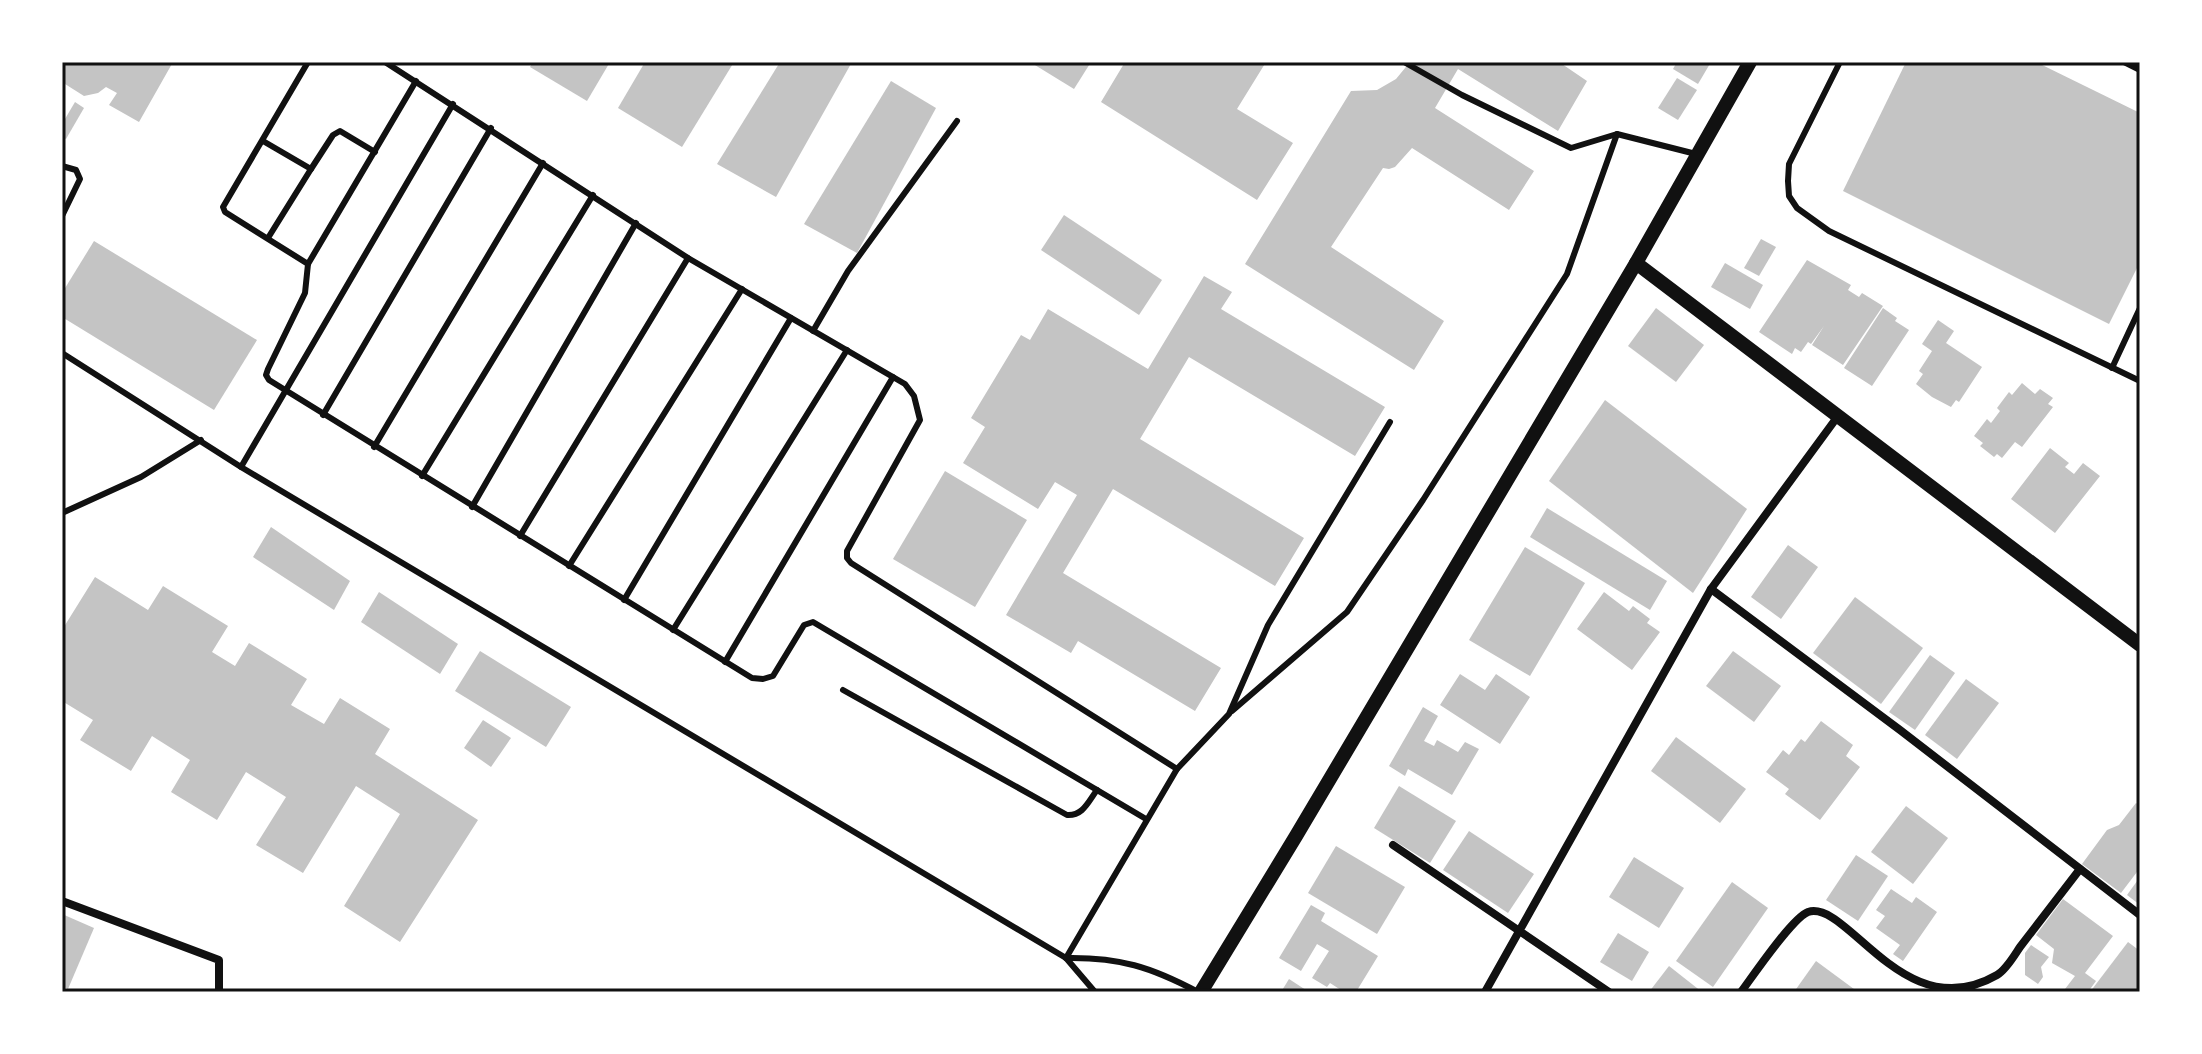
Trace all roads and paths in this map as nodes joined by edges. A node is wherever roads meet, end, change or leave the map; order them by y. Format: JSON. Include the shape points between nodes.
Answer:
{"nodes":[{"id":1,"x":308,"y":62,"type":"edge"},
{"id":2,"x":385,"y":62,"type":"edge"},
{"id":3,"x":1404,"y":62,"type":"edge"},
{"id":4,"x":1750,"y":62,"type":"edge"},
{"id":5,"x":1840,"y":62,"type":"edge"},
{"id":6,"x":2124,"y":62,"type":"edge"},
{"id":7,"x":2140,"y":70,"type":"edge"},
{"id":8,"x":416,"y":81,"type":"junction"},
{"id":9,"x":453,"y":104,"type":"junction"},
{"id":10,"x":957,"y":121,"type":"dead end"},
{"id":11,"x":491,"y":128,"type":"junction"},
{"id":12,"x":1617,"y":134,"type":"junction"},
{"id":13,"x":263,"y":141,"type":"junction"},
{"id":14,"x":375,"y":152,"type":"junction"},
{"id":15,"x":1696,"y":154,"type":"junction"},
{"id":16,"x":543,"y":163,"type":"junction"},
{"id":17,"x":62,"y":166,"type":"edge"},
{"id":18,"x":311,"y":169,"type":"junction"},
{"id":19,"x":593,"y":195,"type":"junction"},
{"id":20,"x":62,"y":216,"type":"edge"},
{"id":21,"x":636,"y":223,"type":"junction"},
{"id":22,"x":268,"y":238,"type":"junction"},
{"id":23,"x":688,"y":258,"type":"junction"},
{"id":24,"x":1636,"y":263,"type":"junction"},
{"id":25,"x":308,"y":264,"type":"junction"},
{"id":26,"x":742,"y":289,"type":"junction"},
{"id":27,"x":2140,"y":308,"type":"edge"},
{"id":28,"x":791,"y":318,"type":"junction"},
{"id":29,"x":813,"y":331,"type":"junction"},
{"id":30,"x":847,"y":350,"type":"junction"},
{"id":31,"x":62,"y":353,"type":"edge"},
{"id":32,"x":2112,"y":368,"type":"junction"},
{"id":33,"x":893,"y":377,"type":"junction"},
{"id":34,"x":2140,"y":381,"type":"edge"},
{"id":35,"x":285,"y":392,"type":"junction"},
{"id":36,"x":323,"y":415,"type":"junction"},
{"id":37,"x":1839,"y":415,"type":"junction"},
{"id":38,"x":1390,"y":422,"type":"dead end"},
{"id":39,"x":201,"y":440,"type":"junction"},
{"id":40,"x":374,"y":447,"type":"junction"},
{"id":41,"x":241,"y":467,"type":"junction"},
{"id":42,"x":422,"y":476,"type":"junction"},
{"id":43,"x":472,"y":507,"type":"junction"},
{"id":44,"x":62,"y":513,"type":"edge"},
{"id":45,"x":520,"y":536,"type":"junction"},
{"id":46,"x":569,"y":566,"type":"junction"},
{"id":47,"x":1711,"y":589,"type":"junction"},
{"id":48,"x":624,"y":600,"type":"junction"},
{"id":49,"x":673,"y":630,"type":"junction"},
{"id":50,"x":2140,"y":645,"type":"edge"},
{"id":51,"x":725,"y":662,"type":"junction"},
{"id":52,"x":843,"y":690,"type":"dead end"},
{"id":53,"x":1229,"y":714,"type":"junction"},
{"id":54,"x":1177,"y":769,"type":"junction"},
{"id":55,"x":1097,"y":790,"type":"junction"},
{"id":56,"x":1146,"y":819,"type":"junction"},
{"id":57,"x":1393,"y":845,"type":"dead end"},
{"id":58,"x":2080,"y":869,"type":"junction"},
{"id":59,"x":62,"y":901,"type":"edge"},
{"id":60,"x":2140,"y":915,"type":"edge"},
{"id":61,"x":1520,"y":930,"type":"junction"},
{"id":62,"x":1066,"y":958,"type":"junction"},
{"id":63,"x":219,"y":992,"type":"edge"},
{"id":64,"x":1095,"y":992,"type":"edge"},
{"id":65,"x":1199,"y":992,"type":"edge"},
{"id":66,"x":1485,"y":992,"type":"edge"},
{"id":67,"x":1609,"y":992,"type":"edge"},
{"id":68,"x":1741,"y":992,"type":"edge"}],
"edges":[{"from":1,"to":13,"type":"lane"},
{"from":2,"to":8,"type":"lane"},
{"from":3,"to":12,"type":"lane","via":[[1571,148]]},
{"from":4,"to":15,"type":"street"},
{"from":5,"to":32,"type":"lane","via":[[1789,164],[1789,196],[1797,208],[1829,231]]},
{"from":6,"to":7,"type":"lane"},
{"from":8,"to":9,"type":"lane"},
{"from":8,"to":14,"type":"lane"},
{"from":9,"to":11,"type":"lane"},
{"from":9,"to":35,"type":"lane"},
{"from":10,"to":29,"type":"lane","via":[[848,271]]},
{"from":11,"to":16,"type":"lane"},
{"from":11,"to":36,"type":"lane"},
{"from":12,"to":15,"type":"lane"},
{"from":12,"to":53,"type":"lane","via":[[1567,274],[1423,500],[1347,612]]},
{"from":13,"to":18,"type":"lane"},
{"from":13,"to":22,"type":"lane","via":[[223,207]]},
{"from":14,"to":18,"type":"lane","via":[[340,131]]},
{"from":14,"to":25,"type":"lane"},
{"from":15,"to":24,"type":"street"},
{"from":16,"to":19,"type":"lane"},
{"from":16,"to":40,"type":"lane"},
{"from":17,"to":20,"type":"lane","via":[[76,170],[80,179]]},
{"from":18,"to":22,"type":"lane"},
{"from":19,"to":21,"type":"lane"},
{"from":19,"to":42,"type":"lane"},
{"from":21,"to":23,"type":"lane"},
{"from":21,"to":43,"type":"lane"},
{"from":22,"to":25,"type":"lane"},
{"from":23,"to":26,"type":"lane"},
{"from":23,"to":45,"type":"lane"},
{"from":24,"to":37,"type":"street"},
{"from":24,"to":65,"type":"street"},
{"from":25,"to":35,"type":"lane","via":[[305,293],[266,375]]},
{"from":26,"to":28,"type":"lane"},
{"from":26,"to":46,"type":"lane"},
{"from":27,"to":32,"type":"lane"},
{"from":28,"to":29,"type":"lane"},
{"from":28,"to":48,"type":"lane"},
{"from":29,"to":30,"type":"lane"},
{"from":30,"to":33,"type":"lane"},
{"from":30,"to":49,"type":"lane"},
{"from":31,"to":39,"type":"lane"},
{"from":32,"to":34,"type":"lane"},
{"from":33,"to":51,"type":"lane"},
{"from":33,"to":54,"type":"lane","via":[[914,396],[920,420],[847,558]]},
{"from":35,"to":36,"type":"lane"},
{"from":35,"to":41,"type":"lane"},
{"from":36,"to":40,"type":"lane"},
{"from":37,"to":47,"type":"street"},
{"from":37,"to":50,"type":"street"},
{"from":38,"to":53,"type":"lane","via":[[1268,625]]},
{"from":39,"to":41,"type":"lane"},
{"from":39,"to":44,"type":"lane","via":[[141,477]]},
{"from":40,"to":42,"type":"lane"},
{"from":41,"to":62,"type":"lane"},
{"from":42,"to":43,"type":"lane"},
{"from":43,"to":45,"type":"lane"},
{"from":45,"to":46,"type":"lane"},
{"from":46,"to":48,"type":"lane"},
{"from":47,"to":58,"type":"street"},
{"from":47,"to":61,"type":"street"},
{"from":48,"to":49,"type":"lane"},
{"from":49,"to":51,"type":"lane"},
{"from":51,"to":55,"type":"lane","via":[[752,678],[773,676],[804,625],[813,622]]},
{"from":52,"to":55,"type":"lane","via":[[1067,815],[1083,810]]},
{"from":53,"to":54,"type":"lane"},
{"from":54,"to":56,"type":"lane"},
{"from":55,"to":56,"type":"lane"},
{"from":56,"to":62,"type":"lane"},
{"from":57,"to":61,"type":"street"},
{"from":58,"to":60,"type":"street"},
{"from":58,"to":68,"type":"street","via":[[1999,974],[1972,985],[1923,984],[1898,971],[1834,918],[1816,911],[1794,923]]},
{"from":59,"to":63,"type":"street","via":[[219,960]]},
{"from":61,"to":66,"type":"street"},
{"from":61,"to":67,"type":"street"},
{"from":62,"to":64,"type":"lane"},
{"from":62,"to":65,"type":"lane","via":[[1131,962]]}]}
